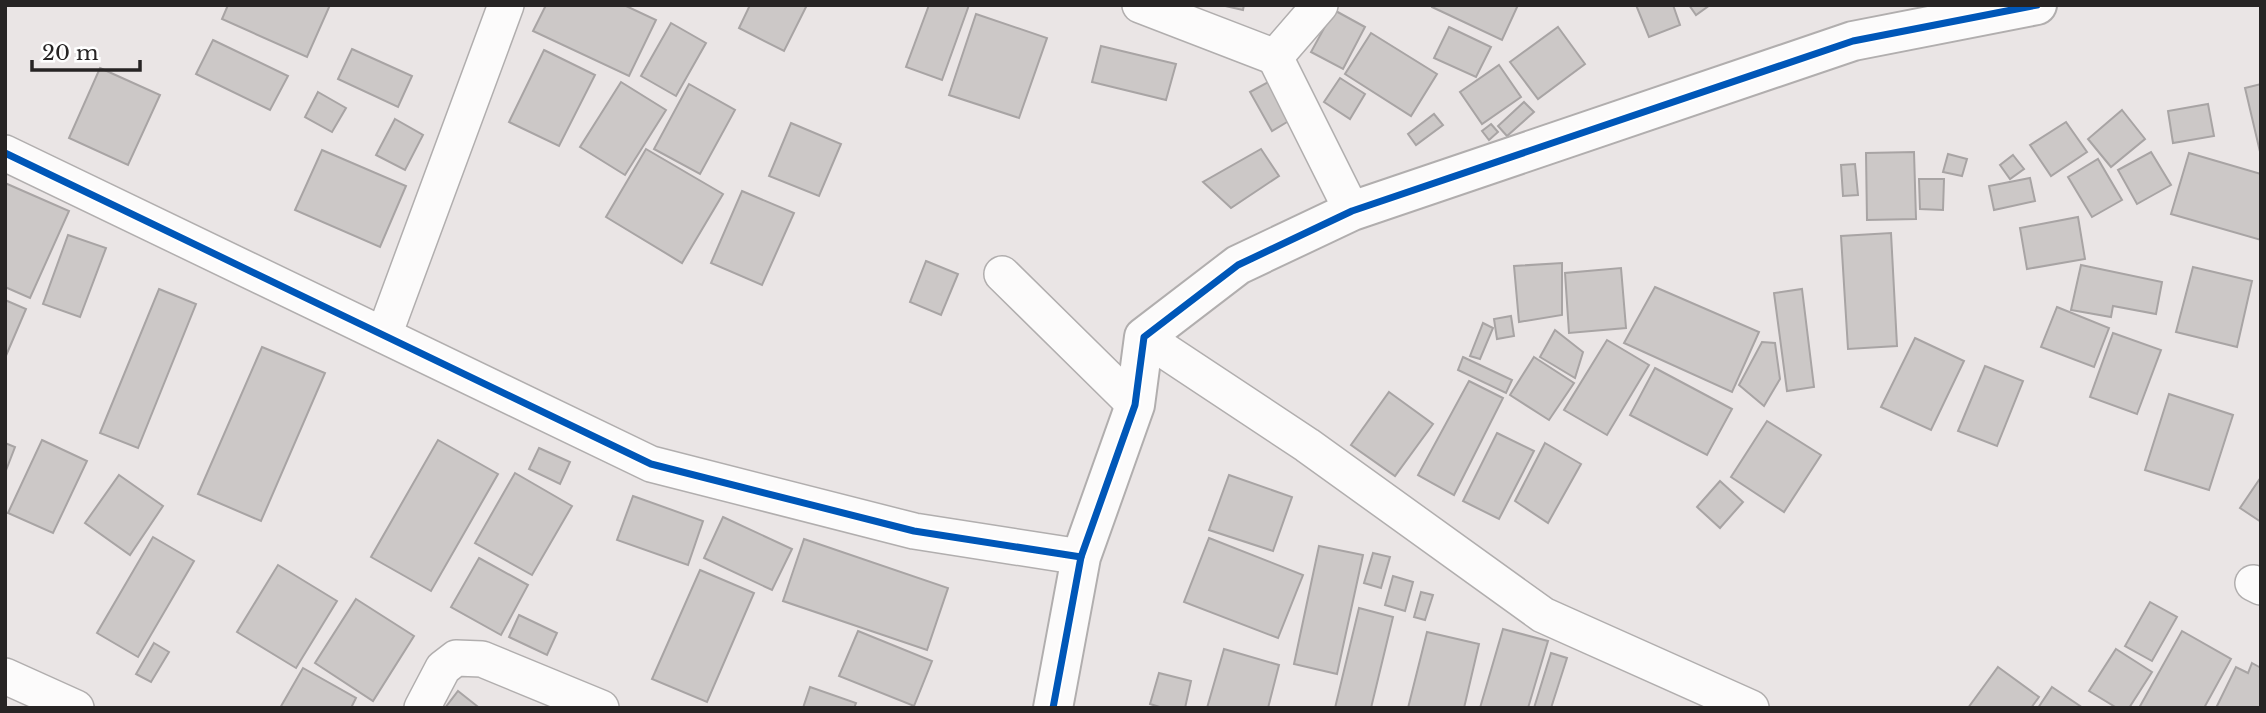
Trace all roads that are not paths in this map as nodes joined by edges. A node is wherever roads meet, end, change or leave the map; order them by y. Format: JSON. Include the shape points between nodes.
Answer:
{"nodes":[{"id":1,"x":506,"y":5,"type":"edge"},
{"id":2,"x":1140,"y":5,"type":"edge"},
{"id":3,"x":1320,"y":5,"type":"edge"},
{"id":4,"x":2036,"y":5,"type":"edge"},
{"id":5,"x":1275,"y":57,"type":"junction"},
{"id":6,"x":5,"y":153,"type":"edge"},
{"id":7,"x":1352,"y":211,"type":"junction"},
{"id":8,"x":1002,"y":274,"type":"dead end"},
{"id":9,"x":384,"y":335,"type":"junction"},
{"id":10,"x":1144,"y":337,"type":"junction"},
{"id":11,"x":1135,"y":405,"type":"junction"},
{"id":12,"x":1081,"y":557,"type":"junction"},
{"id":13,"x":5,"y":676,"type":"edge"},
{"id":14,"x":76,"y":708,"type":"edge"},
{"id":15,"x":422,"y":708,"type":"edge"},
{"id":16,"x":601,"y":708,"type":"edge"},
{"id":17,"x":1053,"y":708,"type":"edge"},
{"id":18,"x":1751,"y":708,"type":"edge"}],
"edges":[{"from":1,"to":9,"type":"street"},
{"from":2,"to":5,"type":"street"},
{"from":3,"to":5,"type":"street"},
{"from":4,"to":7,"type":"street","via":[[1853,41]]},
{"from":5,"to":7,"type":"street"},
{"from":6,"to":9,"type":"street"},
{"from":7,"to":10,"type":"street","via":[[1238,265]]},
{"from":8,"to":11,"type":"street"},
{"from":9,"to":12,"type":"street","via":[[650,464],[914,531]]},
{"from":10,"to":11,"type":"street"},
{"from":10,"to":18,"type":"street","via":[[1307,445],[1544,615]]},
{"from":11,"to":12,"type":"street"},
{"from":12,"to":17,"type":"street"},
{"from":13,"to":14,"type":"street"},
{"from":15,"to":16,"type":"street","via":[[443,668],[456,658],[482,659]]}]}
